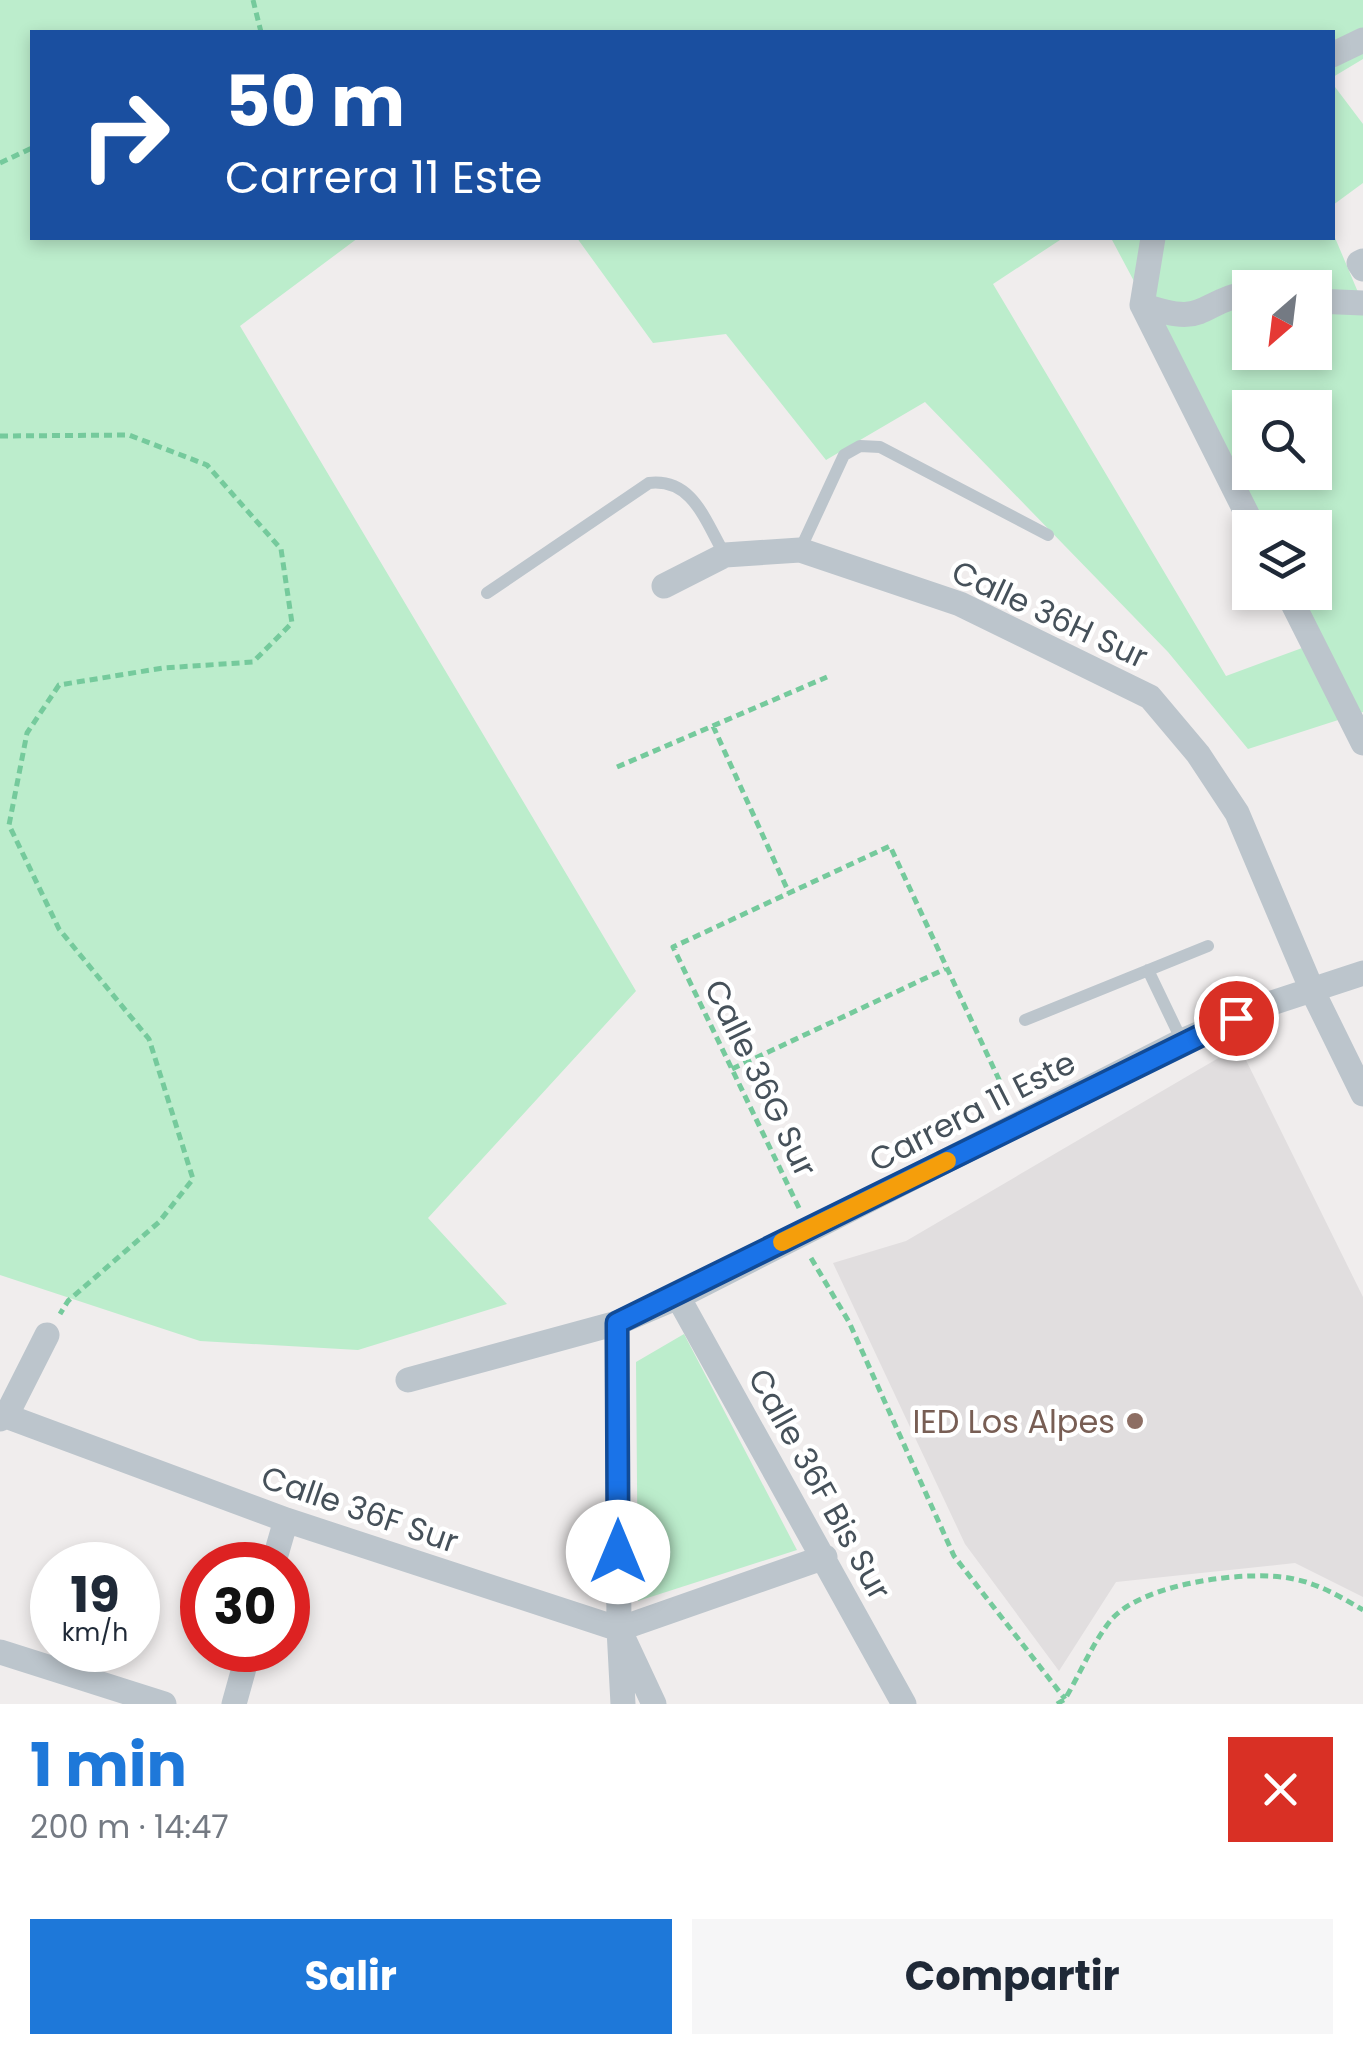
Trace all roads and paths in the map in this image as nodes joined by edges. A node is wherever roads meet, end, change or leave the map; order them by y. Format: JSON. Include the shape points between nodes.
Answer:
{"nodes":[{"id":1,"x":253,"y":0,"type":"edge"},
{"id":2,"x":260,"y":30,"type":"edge"},
{"id":3,"x":1363,"y":40,"type":"edge"},
{"id":4,"x":1335,"y":54,"type":"edge"},
{"id":5,"x":30,"y":149,"type":"edge"},
{"id":6,"x":0,"y":163,"type":"edge"},
{"id":7,"x":1152,"y":240,"type":"edge"},
{"id":8,"x":1232,"y":300,"type":"edge"},
{"id":9,"x":1332,"y":302,"type":"edge"},
{"id":10,"x":1363,"y":303,"type":"edge"},
{"id":11,"x":1142,"y":305,"type":"junction"},
{"id":12,"x":0,"y":436,"type":"edge"},
{"id":13,"x":1245,"y":510,"type":"edge"},
{"id":14,"x":1048,"y":535,"type":"dead end"},
{"id":15,"x":800,"y":550,"type":"junction"},
{"id":16,"x":725,"y":555,"type":"junction"},
{"id":17,"x":664,"y":586,"type":"dead end"},
{"id":18,"x":487,"y":593,"type":"dead end"},
{"id":19,"x":1296,"y":610,"type":"edge"},
{"id":20,"x":826,"y":676,"type":"dead end"},
{"id":21,"x":712,"y":726,"type":"junction"},
{"id":22,"x":1363,"y":743,"type":"edge"},
{"id":23,"x":616,"y":767,"type":"dead end"},
{"id":24,"x":790,"y":893,"type":"junction"},
{"id":25,"x":1208,"y":946,"type":"dead end"},
{"id":26,"x":945,"y":969,"type":"junction"},
{"id":27,"x":1148,"y":970,"type":"junction"},
{"id":28,"x":1363,"y":973,"type":"edge"},
{"id":29,"x":1312,"y":990,"type":"junction"},
{"id":30,"x":1025,"y":1020,"type":"dead end"},
{"id":31,"x":1182,"y":1041,"type":"junction"},
{"id":32,"x":732,"y":1069,"type":"junction"},
{"id":33,"x":1363,"y":1094,"type":"edge"},
{"id":34,"x":1020,"y":1125,"type":"junction"},
{"id":35,"x":803,"y":1231,"type":"junction"},
{"id":36,"x":678,"y":1297,"type":"junction"},
{"id":37,"x":617,"y":1323,"type":"junction"},
{"id":38,"x":47,"y":1335,"type":"joint"},
{"id":39,"x":408,"y":1380,"type":"dead end"},
{"id":40,"x":3,"y":1417,"type":"edge"},
{"id":41,"x":286,"y":1520,"type":"junction"},
{"id":42,"x":280,"y":1542,"type":"edge"},
{"id":43,"x":824,"y":1557,"type":"junction"},
{"id":44,"x":1363,"y":1610,"type":"edge"},
{"id":45,"x":618,"y":1629,"type":"junction"},
{"id":46,"x":0,"y":1652,"type":"edge"},
{"id":47,"x":243,"y":1672,"type":"edge"},
{"id":48,"x":1065,"y":1699,"type":"junction"},
{"id":49,"x":164,"y":1704,"type":"edge"},
{"id":50,"x":234,"y":1704,"type":"edge"},
{"id":51,"x":624,"y":1704,"type":"edge"},
{"id":52,"x":654,"y":1704,"type":"edge"},
{"id":53,"x":904,"y":1704,"type":"edge"},
{"id":54,"x":1057,"y":1704,"type":"edge"}],
"edges":[{"from":1,"to":2,"type":"path"},
{"from":3,"to":4,"type":"street"},
{"from":5,"to":6,"type":"path"},
{"from":7,"to":11,"type":"street"},
{"from":8,"to":11,"type":"street","via":[[1175,316]]},
{"from":9,"to":10,"type":"street"},
{"from":11,"to":13,"type":"street"},
{"from":12,"to":38,"type":"path","via":[[129,435],[207,464],[281,548],[292,623],[253,662],[60,685],[27,732],[9,825],[59,929],[149,1039],[193,1179],[159,1222],[68,1301]]},
{"from":14,"to":15,"type":"lane","via":[[880,448],[860,446],[844,456]]},
{"from":15,"to":16,"type":"street","name":"Calle 36H Sur"},
{"from":15,"to":29,"type":"street","name":"Calle 36H Sur","via":[[960,604],[1150,696],[1237,813]]},
{"from":16,"to":17,"type":"street","name":"Calle 36H Sur"},
{"from":16,"to":18,"type":"lane","via":[[686,489],[669,480],[649,483]]},
{"from":19,"to":22,"type":"street"},
{"from":20,"to":21,"type":"path"},
{"from":21,"to":23,"type":"path"},
{"from":21,"to":24,"type":"path"},
{"from":24,"to":26,"type":"path","via":[[890,846]]},
{"from":24,"to":32,"type":"path","name":"Calle 36G Sur","via":[[673,947]]},
{"from":25,"to":27,"type":"lane"},
{"from":26,"to":32,"type":"path"},
{"from":26,"to":34,"type":"path"},
{"from":27,"to":30,"type":"lane"},
{"from":27,"to":31,"type":"lane"},
{"from":28,"to":29,"type":"street","name":"Carrera 11 Este"},
{"from":29,"to":31,"type":"street","name":"Carrera 11 Este"},
{"from":29,"to":33,"type":"street","name":"Calle 36H Sur"},
{"from":31,"to":34,"type":"street","name":"Carrera 11 Este"},
{"from":32,"to":35,"type":"path","name":"Calle 36G Sur"},
{"from":34,"to":35,"type":"street","name":"Carrera 11 Este"},
{"from":35,"to":36,"type":"street","name":"Carrera 11 Este"},
{"from":35,"to":48,"type":"path","name":"Calle 36G Sur","via":[[954,1556]]},
{"from":36,"to":37,"type":"street","name":"Carrera 11 Este"},
{"from":36,"to":43,"type":"street","name":"Calle 36F Bis Sur"},
{"from":37,"to":39,"type":"street","name":"Carrera 11 Este"},
{"from":37,"to":45,"type":"street"},
{"from":38,"to":40,"type":"street"},
{"from":40,"to":41,"type":"street","name":"Calle 36F Sur"},
{"from":41,"to":42,"type":"street"},
{"from":41,"to":45,"type":"street","name":"Calle 36F Sur"},
{"from":43,"to":45,"type":"street"},
{"from":43,"to":53,"type":"street","name":"Calle 36F Bis Sur"},
{"from":44,"to":48,"type":"path","via":[[1290,1578],[1234,1578],[1160,1591],[1112,1619]]},
{"from":45,"to":51,"type":"street"},
{"from":45,"to":52,"type":"street"},
{"from":46,"to":49,"type":"street"},
{"from":47,"to":50,"type":"street"},
{"from":48,"to":54,"type":"path"}]}
